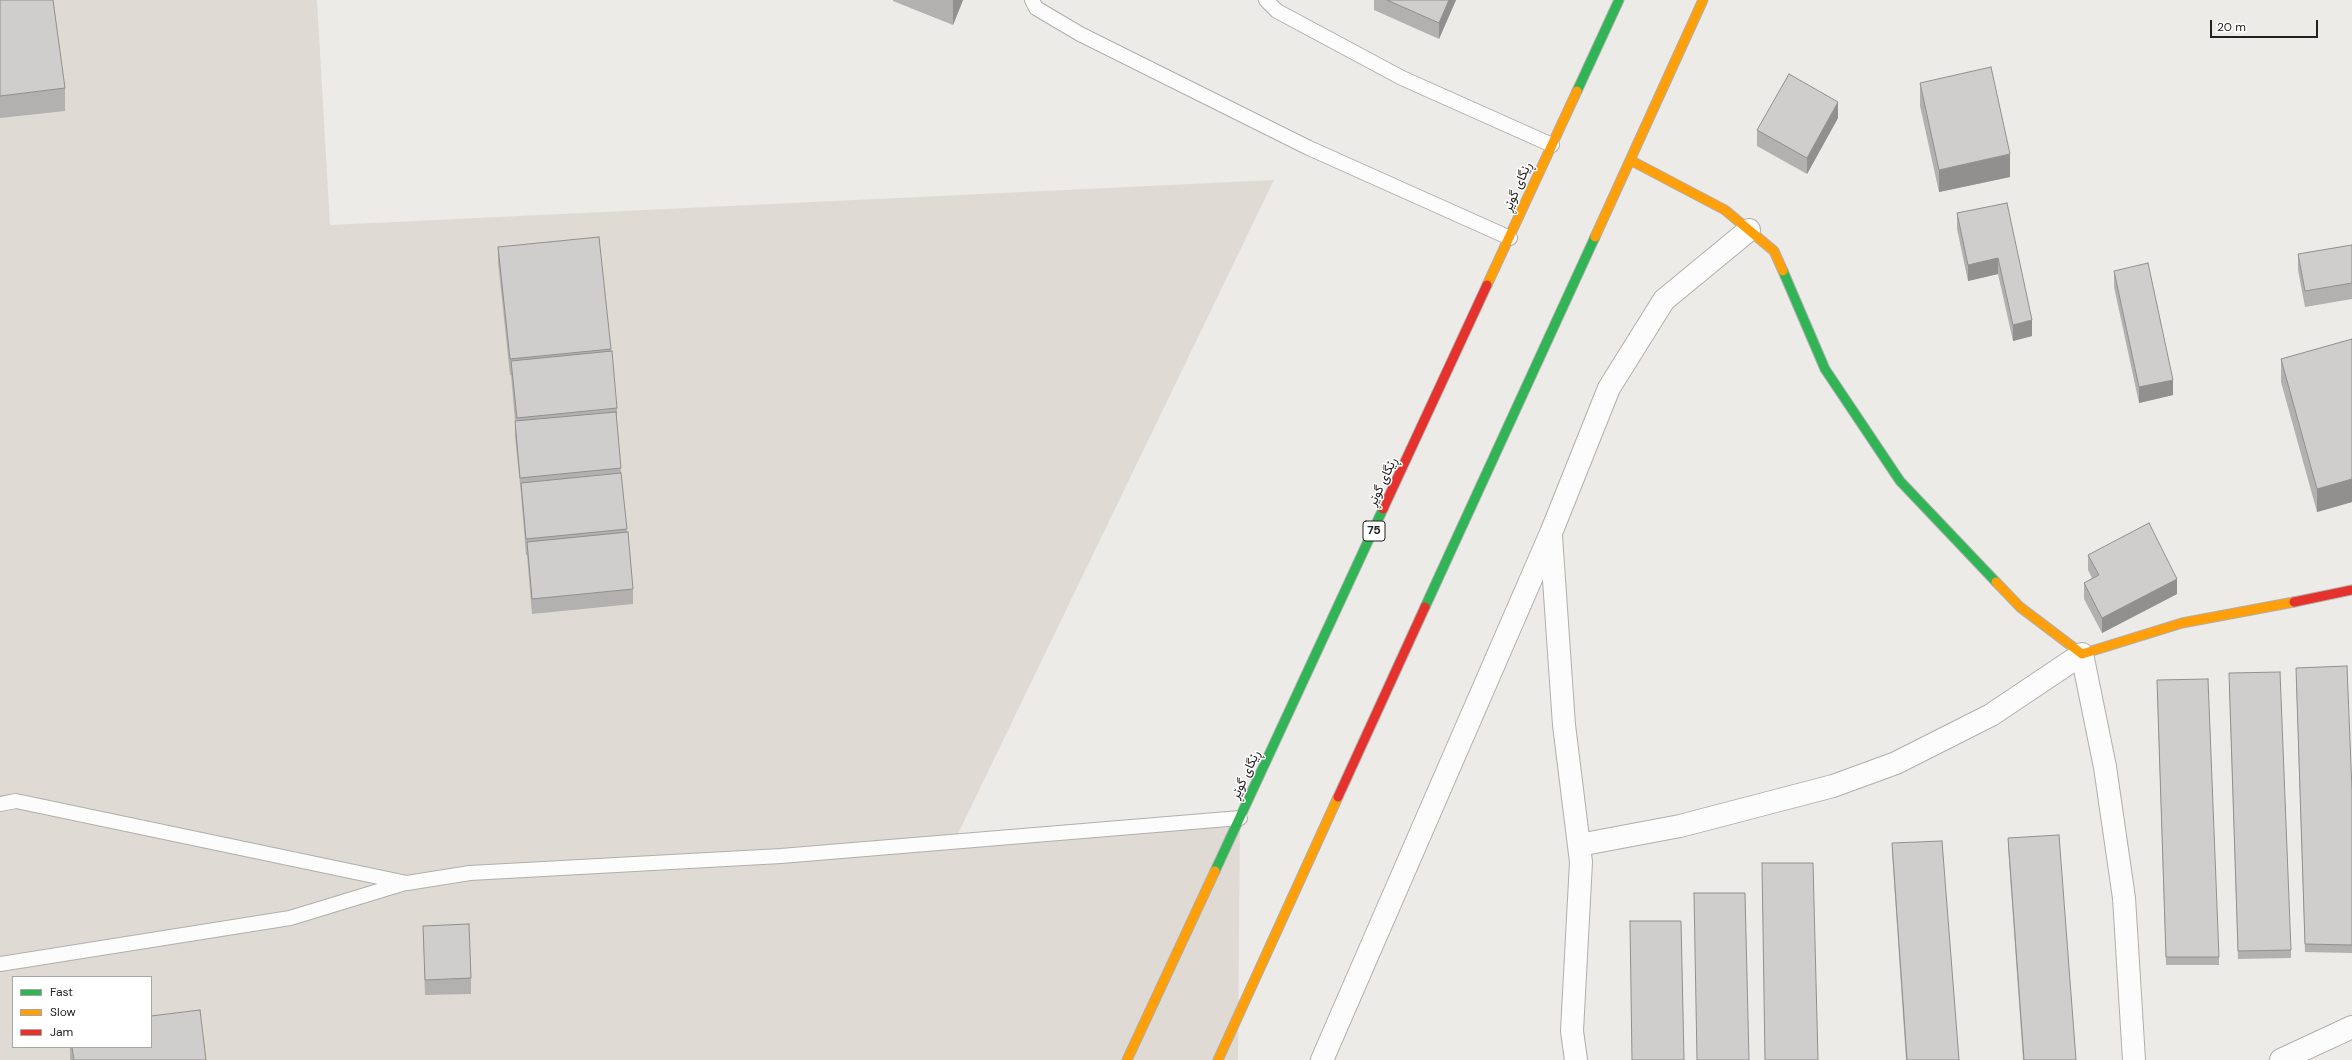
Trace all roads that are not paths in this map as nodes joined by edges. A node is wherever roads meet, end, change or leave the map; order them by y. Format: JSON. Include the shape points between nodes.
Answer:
{"nodes":[{"id":1,"x":1032,"y":0,"type":"edge"},
{"id":2,"x":1266,"y":0,"type":"edge"},
{"id":3,"x":1619,"y":0,"type":"edge"},
{"id":4,"x":1704,"y":0,"type":"edge"},
{"id":5,"x":1552,"y":145,"type":"junction"},
{"id":6,"x":1630,"y":160,"type":"junction"},
{"id":7,"x":1749,"y":230,"type":"junction"},
{"id":8,"x":1510,"y":238,"type":"junction"},
{"id":9,"x":1551,"y":533,"type":"junction"},
{"id":10,"x":2352,"y":590,"type":"edge"},
{"id":11,"x":2082,"y":654,"type":"junction"},
{"id":12,"x":0,"y":804,"type":"edge"},
{"id":13,"x":1240,"y":818,"type":"junction"},
{"id":14,"x":1579,"y":845,"type":"junction"},
{"id":15,"x":407,"y":883,"type":"junction"},
{"id":16,"x":0,"y":964,"type":"edge"},
{"id":17,"x":2352,"y":1028,"type":"edge"},
{"id":18,"x":1127,"y":1060,"type":"edge"},
{"id":19,"x":1218,"y":1060,"type":"edge"},
{"id":20,"x":1322,"y":1060,"type":"edge"},
{"id":21,"x":1576,"y":1060,"type":"edge"},
{"id":22,"x":2134,"y":1060,"type":"edge"},
{"id":23,"x":2281,"y":1060,"type":"edge"}],
"edges":[{"from":1,"to":8,"type":"lane","via":[[1036,8],[1080,34],[1309,148]]},
{"from":2,"to":5,"type":"lane","via":[[1277,11],[1402,78]]},
{"from":3,"to":5,"type":"main road","name":"ڕێگای گوێڕ","number":"75"},
{"from":4,"to":6,"type":"main road"},
{"from":5,"to":8,"type":"main road","name":"ڕێگای گوێڕ","number":"75"},
{"from":6,"to":7,"type":"main road","via":[[1724,210]]},
{"from":6,"to":19,"type":"main road"},
{"from":7,"to":9,"type":"street","via":[[1664,300],[1609,388]]},
{"from":7,"to":11,"type":"main road","via":[[1774,251],[1825,369],[1900,481],[2020,607]]},
{"from":8,"to":13,"type":"main road","name":"ڕێگای گوێڕ","number":"75"},
{"from":9,"to":14,"type":"street","via":[[1564,725]]},
{"from":9,"to":20,"type":"street"},
{"from":10,"to":11,"type":"main road","via":[[2182,623]]},
{"from":11,"to":14,"type":"street","via":[[1991,715],[1896,763],[1833,786],[1680,826]]},
{"from":11,"to":22,"type":"street","via":[[2105,767],[2124,898]]},
{"from":12,"to":15,"type":"lane","via":[[16,801]]},
{"from":13,"to":15,"type":"lane","via":[[781,856],[470,873]]},
{"from":13,"to":18,"type":"main road","name":"ڕێگای گوێڕ","number":"75"},
{"from":14,"to":21,"type":"street","via":[[1581,862],[1572,1031]]},
{"from":15,"to":16,"type":"lane","via":[[290,918]]},
{"from":17,"to":23,"type":"street"}]}
